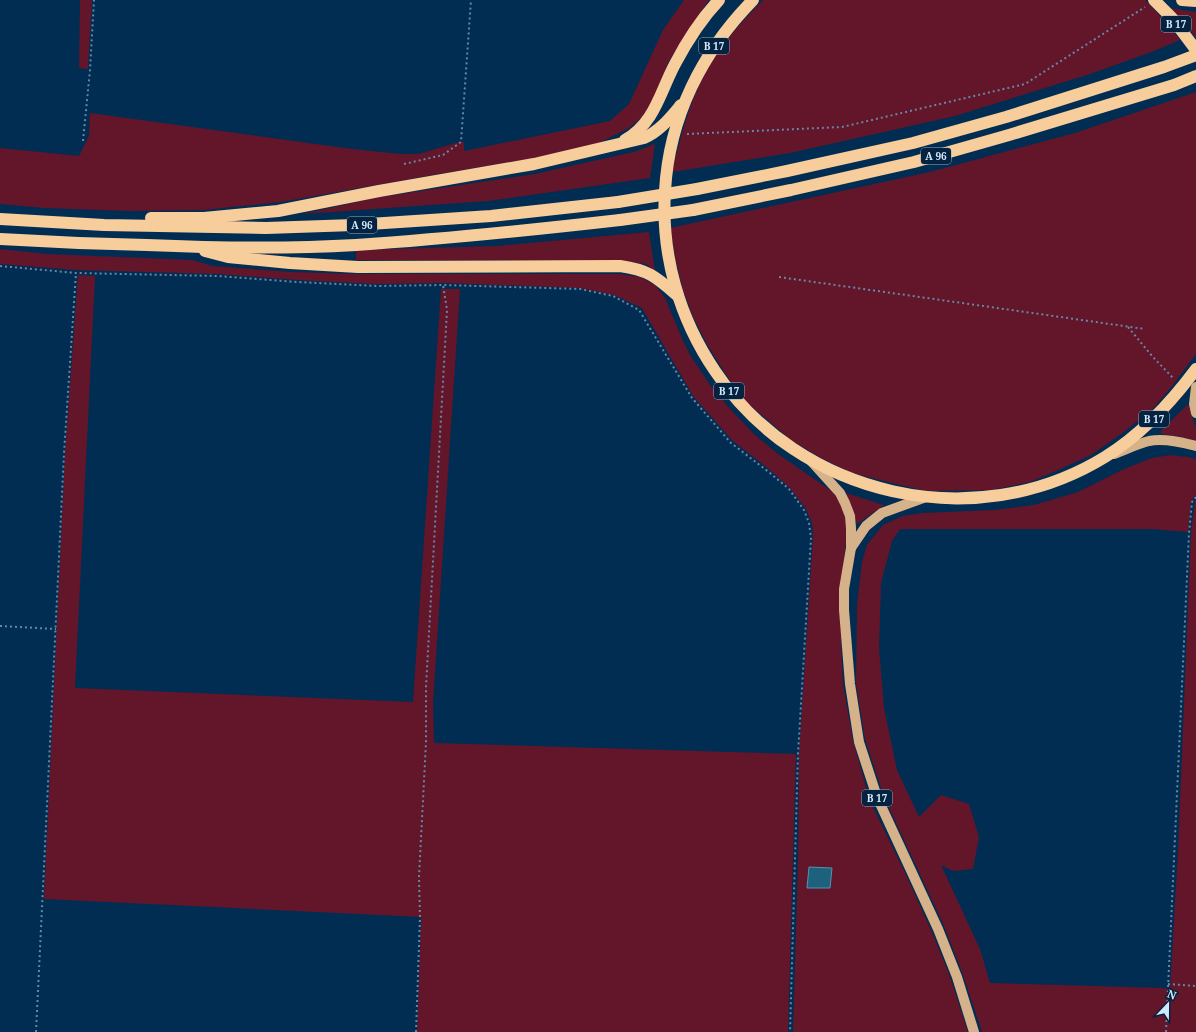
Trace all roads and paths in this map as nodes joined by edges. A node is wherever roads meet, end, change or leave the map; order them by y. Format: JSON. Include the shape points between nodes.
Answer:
{"nodes":[{"id":1,"x":94,"y":0,"type":"edge"},
{"id":2,"x":471,"y":0,"type":"edge"},
{"id":3,"x":719,"y":0,"type":"edge"},
{"id":4,"x":753,"y":0,"type":"edge"},
{"id":5,"x":1154,"y":0,"type":"edge"},
{"id":6,"x":1182,"y":0,"type":"edge"},
{"id":7,"x":1196,"y":1,"type":"edge"},
{"id":8,"x":1196,"y":50,"type":"edge"},
{"id":9,"x":1196,"y":55,"type":"edge"},
{"id":10,"x":1196,"y":76,"type":"edge"},
{"id":11,"x":685,"y":100,"type":"junction"},
{"id":12,"x":674,"y":135,"type":"junction"},
{"id":13,"x":83,"y":141,"type":"dead end"},
{"id":14,"x":616,"y":145,"type":"junction"},
{"id":15,"x":404,"y":164,"type":"dead end"},
{"id":16,"x":0,"y":219,"type":"edge"},
{"id":17,"x":104,"y":225,"type":"junction"},
{"id":18,"x":0,"y":238,"type":"edge"},
{"id":19,"x":190,"y":247,"type":"junction"},
{"id":20,"x":0,"y":266,"type":"edge"},
{"id":21,"x":76,"y":273,"type":"junction"},
{"id":22,"x":779,"y":277,"type":"dead end"},
{"id":23,"x":443,"y":285,"type":"junction"},
{"id":24,"x":678,"y":296,"type":"junction"},
{"id":25,"x":1127,"y":326,"type":"junction"},
{"id":26,"x":1145,"y":329,"type":"dead end"},
{"id":27,"x":1196,"y":370,"type":"edge"},
{"id":28,"x":1196,"y":387,"type":"edge"},
{"id":29,"x":1183,"y":388,"type":"junction"},
{"id":30,"x":1196,"y":413,"type":"edge"},
{"id":31,"x":1196,"y":446,"type":"edge"},
{"id":32,"x":1102,"y":458,"type":"junction"},
{"id":33,"x":811,"y":461,"type":"junction"},
{"id":34,"x":926,"y":497,"type":"junction"},
{"id":35,"x":1196,"y":497,"type":"edge"},
{"id":36,"x":851,"y":548,"type":"junction"},
{"id":37,"x":0,"y":626,"type":"edge"},
{"id":38,"x":56,"y":629,"type":"junction"},
{"id":39,"x":1168,"y":984,"type":"junction"},
{"id":40,"x":1196,"y":986,"type":"edge"},
{"id":41,"x":36,"y":1032,"type":"edge"},
{"id":42,"x":416,"y":1032,"type":"edge"},
{"id":43,"x":790,"y":1032,"type":"edge"},
{"id":44,"x":974,"y":1032,"type":"edge"},
{"id":45,"x":1166,"y":1032,"type":"edge"}],
"edges":[{"from":1,"to":13,"type":"path"},
{"from":2,"to":15,"type":"path","via":[[461,142],[443,155]]},
{"from":3,"to":14,"type":"highway","via":[[684,48],[652,115],[633,136]]},
{"from":4,"to":11,"type":"highway","number":"B 17","via":[[714,46]]},
{"from":5,"to":8,"type":"highway","number":"B 17","via":[[1176,23]]},
{"from":5,"to":12,"type":"path","via":[[1025,84],[842,128]]},
{"from":6,"to":7,"type":"highway"},
{"from":9,"to":17,"type":"highway","number":"A 96","bridge":true,"via":[[1006,117],[914,143],[697,189],[618,202],[491,216],[354,225],[266,228]]},
{"from":10,"to":19,"type":"highway","number":"A 96","bridge":true,"via":[[914,162],[693,210],[494,234],[354,245]]},
{"from":11,"to":12,"type":"highway","number":"B 17"},
{"from":11,"to":14,"type":"highway","via":[[652,135]]},
{"from":12,"to":24,"type":"highway","number":"B 17","via":[[664,204],[667,250]]},
{"from":14,"to":17,"type":"highway","via":[[534,164],[278,211],[204,218],[133,218]]},
{"from":16,"to":17,"type":"highway","number":"A 96"},
{"from":18,"to":19,"type":"highway","number":"A 96"},
{"from":19,"to":24,"type":"highway","via":[[228,257],[358,267],[620,266],[637,269],[658,278]]},
{"from":20,"to":21,"type":"path"},
{"from":21,"to":23,"type":"path","via":[[218,276],[377,286]]},
{"from":21,"to":38,"type":"path"},
{"from":22,"to":25,"type":"path"},
{"from":23,"to":42,"type":"path","via":[[447,310],[426,687]]},
{"from":23,"to":43,"type":"path","via":[[580,289],[613,296],[639,310],[692,398],[731,443],[789,489],[804,510],[811,538],[798,754]]},
{"from":24,"to":33,"type":"highway","number":"B 17","via":[[707,360],[735,398],[768,431]]},
{"from":25,"to":26,"type":"path"},
{"from":25,"to":29,"type":"path"},
{"from":27,"to":29,"type":"highway","number":"B 17"},
{"from":28,"to":30,"type":"main road"},
{"from":29,"to":32,"type":"highway","number":"B 17","via":[[1154,419]]},
{"from":31,"to":32,"type":"main road","via":[[1167,440],[1149,441]]},
{"from":32,"to":34,"type":"highway","number":"B 17","via":[[1057,480],[1033,488],[984,497]]},
{"from":33,"to":34,"type":"highway","number":"B 17","via":[[868,485]]},
{"from":33,"to":36,"type":"main road","number":"B 17","via":[[840,493],[845,503],[850,516]]},
{"from":34,"to":36,"type":"main road","number":"B 17","via":[[882,513],[866,526]]},
{"from":35,"to":39,"type":"path","via":[[1192,502],[1189,532]]},
{"from":36,"to":44,"type":"main road","number":"B 17","via":[[844,589],[844,610],[850,684],[859,742],[877,797],[938,929]]},
{"from":37,"to":38,"type":"path"},
{"from":38,"to":41,"type":"path"},
{"from":39,"to":40,"type":"path"},
{"from":39,"to":45,"type":"path"}]}
